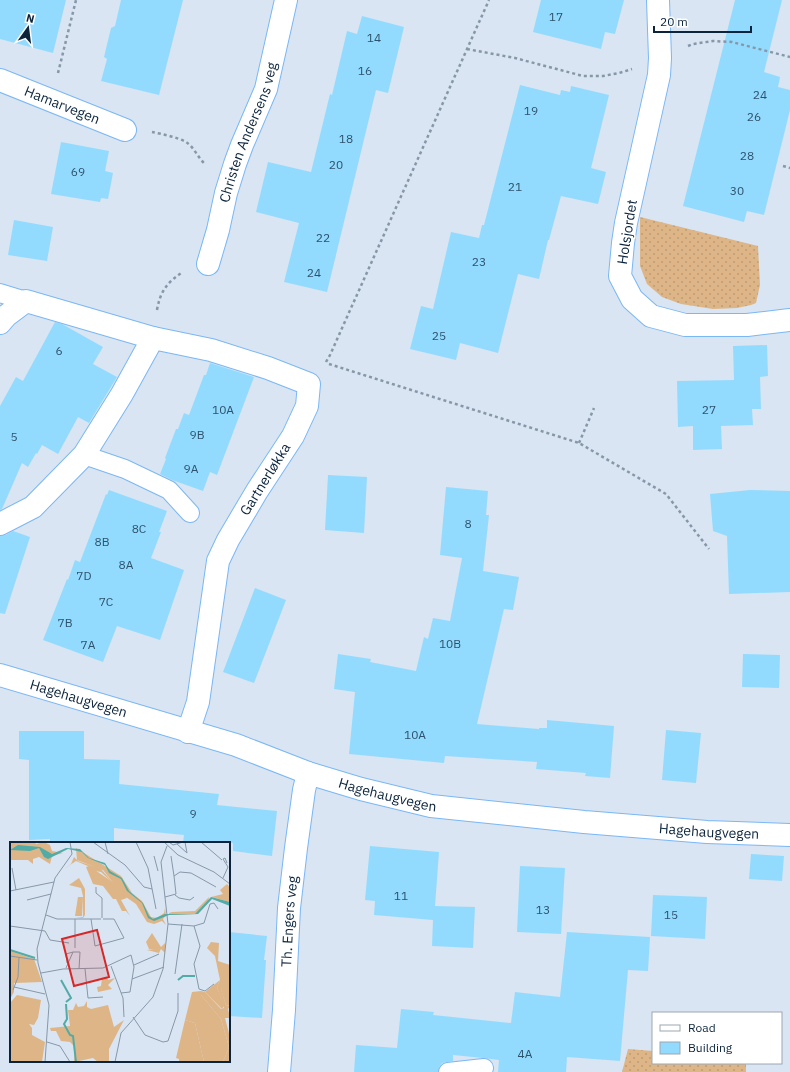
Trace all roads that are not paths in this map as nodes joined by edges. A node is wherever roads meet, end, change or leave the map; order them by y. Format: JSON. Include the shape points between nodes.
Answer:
{"nodes":[{"id":1,"x":286,"y":0,"type":"edge"},
{"id":2,"x":658,"y":0,"type":"edge"},
{"id":3,"x":0,"y":80,"type":"edge"},
{"id":4,"x":125,"y":130,"type":"road end"},
{"id":5,"x":208,"y":264,"type":"road end"},
{"id":6,"x":0,"y":293,"type":"edge"},
{"id":7,"x":26,"y":301,"type":"junction"},
{"id":8,"x":790,"y":320,"type":"edge"},
{"id":9,"x":0,"y":323,"type":"edge"},
{"id":10,"x":153,"y":338,"type":"junction"},
{"id":11,"x":84,"y":455,"type":"junction"},
{"id":12,"x":190,"y":513,"type":"dead end"},
{"id":13,"x":0,"y":524,"type":"edge"},
{"id":14,"x":0,"y":675,"type":"edge"},
{"id":15,"x":188,"y":732,"type":"junction"},
{"id":16,"x":308,"y":772,"type":"junction"},
{"id":17,"x":790,"y":835,"type":"edge"},
{"id":18,"x":484,"y":1068,"type":"dead end"},
{"id":19,"x":279,"y":1072,"type":"edge"},
{"id":20,"x":448,"y":1072,"type":"edge"}],
"edges":[{"from":1,"to":5,"type":"street","name":"Christen Andersens veg","via":[[266,89],[242,145],[226,193]]},
{"from":2,"to":8,"type":"street","name":"Holsjordet","via":[[659,75],[626,223],[620,276],[632,299],[651,316],[685,325],[747,325]]},
{"from":3,"to":4,"type":"street","name":"Hamarvegen"},
{"from":6,"to":7,"type":"lane"},
{"from":7,"to":9,"type":"street"},
{"from":7,"to":10,"type":"street","name":"Gartnerløkka"},
{"from":10,"to":11,"type":"street"},
{"from":10,"to":15,"type":"street","name":"Gartnerløkka","via":[[211,350],[309,384],[307,406],[292,436],[257,490],[218,561],[198,702]]},
{"from":11,"to":12,"type":"lane","via":[[125,469],[168,490]]},
{"from":11,"to":13,"type":"street","via":[[32,507]]},
{"from":14,"to":15,"type":"street","name":"Hagehaugvegen"},
{"from":15,"to":16,"type":"street","name":"Hagehaugvegen","via":[[236,745]]},
{"from":16,"to":17,"type":"street","name":"Hagehaugvegen","via":[[361,789],[432,806],[576,821]]},
{"from":16,"to":19,"type":"street","name":"Th. Engers veg","via":[[289,908]]},
{"from":18,"to":20,"type":"lane"}]}
